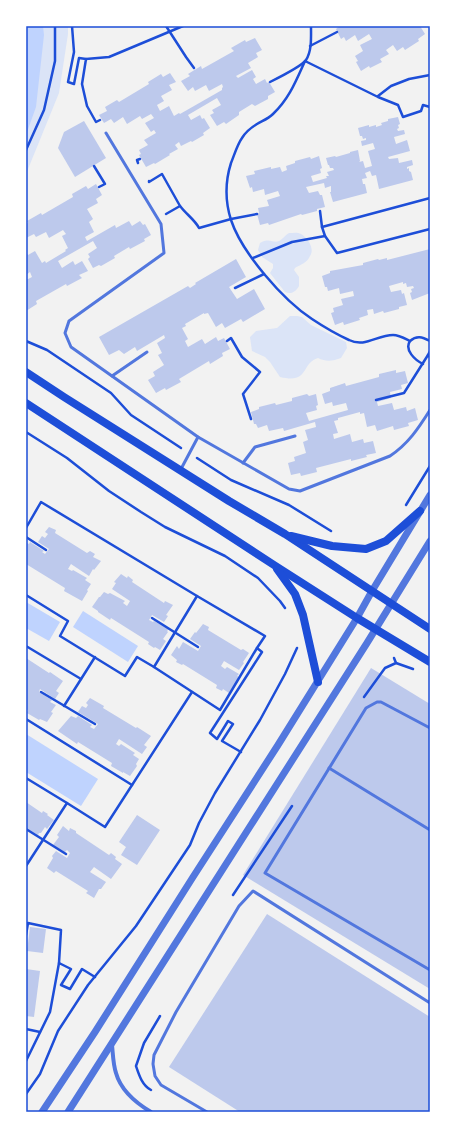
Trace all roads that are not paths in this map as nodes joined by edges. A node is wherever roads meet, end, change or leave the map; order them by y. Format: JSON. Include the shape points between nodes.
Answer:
{"nodes":[{"id":1,"x":106,"y":133,"type":"dead end"},
{"id":2,"x":147,"y":352,"type":"dead end"},
{"id":3,"x":26,"y":372,"type":"edge"},
{"id":4,"x":112,"y":376,"type":"junction"},
{"id":5,"x":26,"y":403,"type":"edge"},
{"id":6,"x":430,"y":410,"type":"edge"},
{"id":7,"x":198,"y":436,"type":"junction"},
{"id":8,"x":295,"y":436,"type":"dead end"},
{"id":9,"x":243,"y":463,"type":"junction"},
{"id":10,"x":180,"y":471,"type":"junction"},
{"id":11,"x":430,"y":495,"type":"edge"},
{"id":12,"x":420,"y":511,"type":"junction"},
{"id":13,"x":285,"y":534,"type":"junction"},
{"id":14,"x":430,"y":541,"type":"edge"},
{"id":15,"x":274,"y":565,"type":"junction"},
{"id":16,"x":372,"y":591,"type":"junction"},
{"id":17,"x":391,"y":604,"type":"junction"},
{"id":18,"x":357,"y":618,"type":"junction"},
{"id":19,"x":376,"y":629,"type":"junction"},
{"id":20,"x":430,"y":629,"type":"edge"},
{"id":21,"x":430,"y":662,"type":"edge"},
{"id":22,"x":318,"y":682,"type":"junction"},
{"id":23,"x":430,"y":728,"type":"edge"},
{"id":24,"x":329,"y":768,"type":"junction"},
{"id":25,"x":430,"y":830,"type":"edge"},
{"id":26,"x":430,"y":970,"type":"edge"},
{"id":27,"x":430,"y":1003,"type":"edge"},
{"id":28,"x":112,"y":1044,"type":"junction"},
{"id":29,"x":42,"y":1112,"type":"edge"},
{"id":30,"x":68,"y":1112,"type":"edge"},
{"id":31,"x":151,"y":1112,"type":"edge"},
{"id":32,"x":207,"y":1112,"type":"edge"}],
"edges":[{"from":1,"to":4,"type":"lane","via":[[161,224],[164,253],[69,321],[65,333],[71,347]]},
{"from":2,"to":4,"type":"lane"},
{"from":3,"to":10,"type":"main road"},
{"from":4,"to":7,"type":"lane"},
{"from":5,"to":15,"type":"main road"},
{"from":6,"to":9,"type":"lane","via":[[400,450],[300,491],[289,489]]},
{"from":7,"to":9,"type":"lane"},
{"from":7,"to":10,"type":"lane"},
{"from":8,"to":9,"type":"lane","via":[[256,447]]},
{"from":10,"to":13,"type":"main road"},
{"from":11,"to":12,"type":"street"},
{"from":12,"to":13,"type":"main road","via":[[386,541],[366,549],[332,546]]},
{"from":12,"to":16,"type":"street"},
{"from":13,"to":16,"type":"main road"},
{"from":14,"to":17,"type":"street"},
{"from":15,"to":18,"type":"main road"},
{"from":15,"to":22,"type":"main road","via":[[295,594],[303,615]]},
{"from":16,"to":17,"type":"main road"},
{"from":16,"to":18,"type":"street"},
{"from":17,"to":19,"type":"street"},
{"from":17,"to":20,"type":"main road"},
{"from":18,"to":19,"type":"main road"},
{"from":18,"to":22,"type":"street"},
{"from":19,"to":21,"type":"main road"},
{"from":19,"to":28,"type":"street"},
{"from":22,"to":29,"type":"street"},
{"from":23,"to":24,"type":"lane","via":[[377,702],[366,708]]},
{"from":24,"to":25,"type":"lane"},
{"from":24,"to":26,"type":"lane","via":[[265,873]]},
{"from":27,"to":32,"type":"lane","via":[[253,891],[239,906],[176,1012],[154,1055],[155,1076],[161,1085]]},
{"from":28,"to":30,"type":"street"},
{"from":28,"to":31,"type":"street","via":[[115,1072],[120,1081],[127,1093]]}]}
